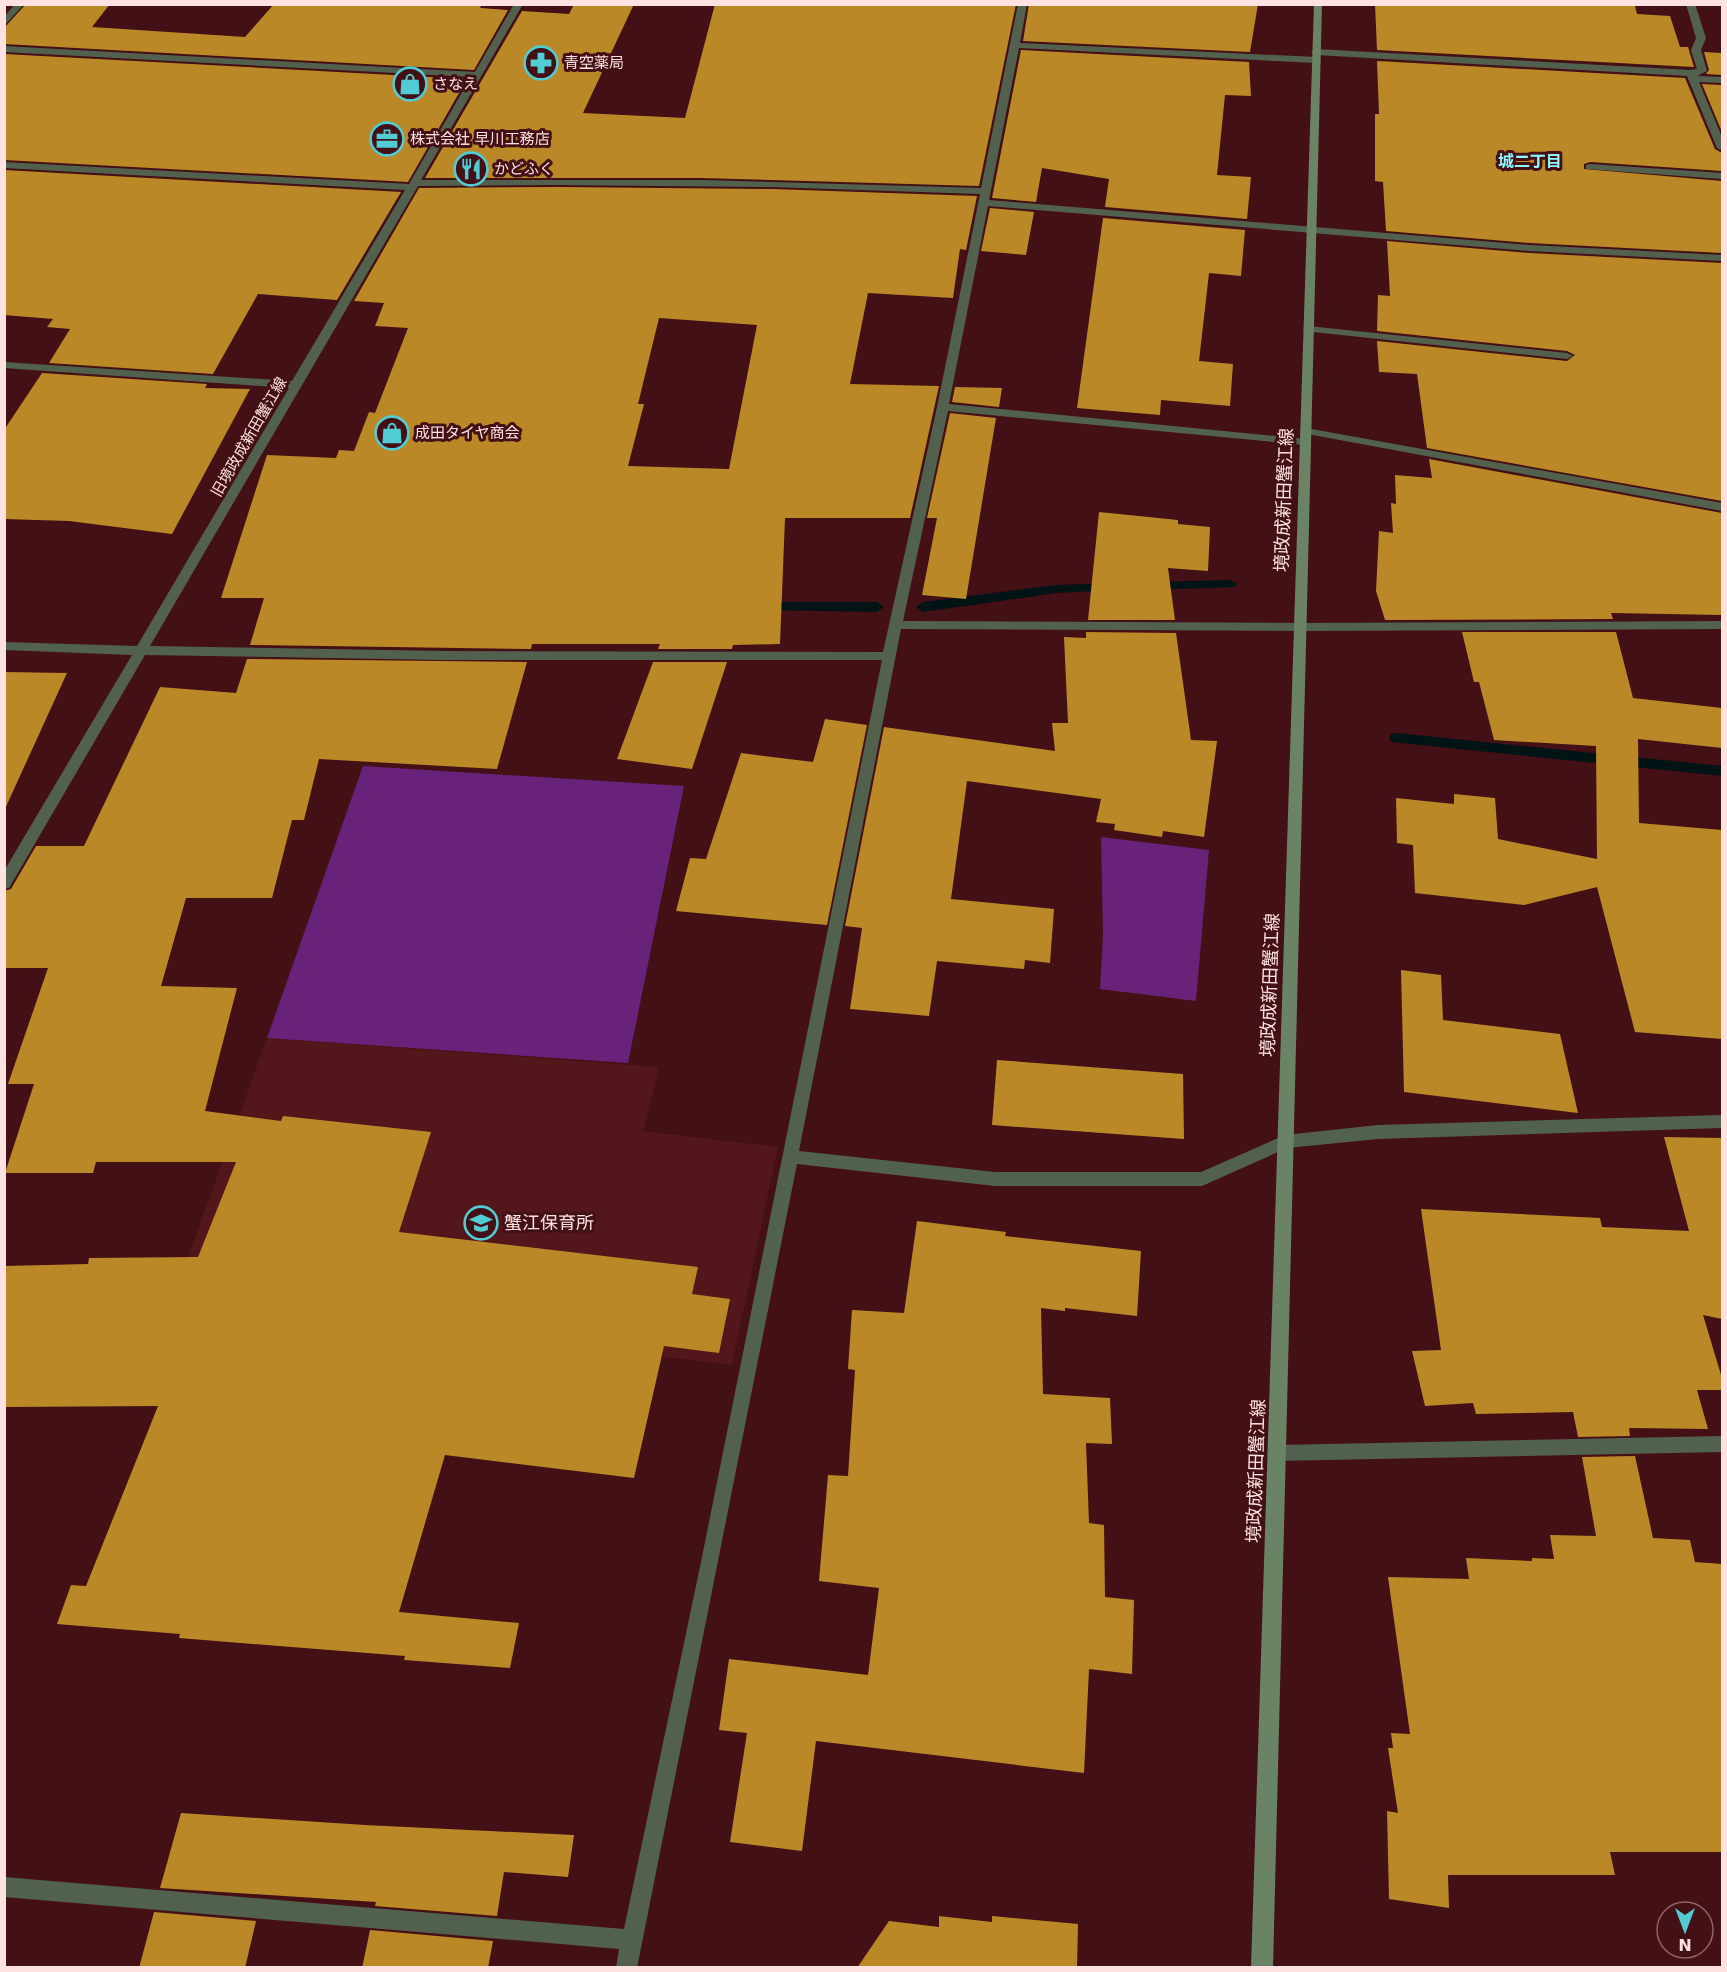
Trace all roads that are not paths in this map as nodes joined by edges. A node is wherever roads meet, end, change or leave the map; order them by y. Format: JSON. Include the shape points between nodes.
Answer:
{"nodes":[{"id":1,"x":20,"y":4,"type":"edge"},
{"id":2,"x":519,"y":4,"type":"edge"},
{"id":3,"x":1023,"y":4,"type":"edge"},
{"id":4,"x":1318,"y":4,"type":"edge"},
{"id":5,"x":1690,"y":4,"type":"edge"},
{"id":6,"x":4,"y":23,"type":"edge"},
{"id":7,"x":1015,"y":45,"type":"junction"},
{"id":8,"x":4,"y":49,"type":"edge"},
{"id":9,"x":1316,"y":56,"type":"junction"},
{"id":10,"x":479,"y":75,"type":"junction"},
{"id":11,"x":1692,"y":76,"type":"junction"},
{"id":12,"x":1722,"y":80,"type":"edge"},
{"id":13,"x":1722,"y":148,"type":"edge"},
{"id":14,"x":4,"y":165,"type":"edge"},
{"id":15,"x":1590,"y":168,"type":"dead end"},
{"id":16,"x":1722,"y":176,"type":"edge"},
{"id":17,"x":415,"y":185,"type":"junction"},
{"id":18,"x":985,"y":191,"type":"junction"},
{"id":19,"x":983,"y":202,"type":"junction"},
{"id":20,"x":1311,"y":229,"type":"junction"},
{"id":21,"x":1722,"y":258,"type":"edge"},
{"id":22,"x":1308,"y":329,"type":"junction"},
{"id":23,"x":1567,"y":356,"type":"dead end"},
{"id":24,"x":4,"y":365,"type":"edge"},
{"id":25,"x":296,"y":385,"type":"junction"},
{"id":26,"x":943,"y":407,"type":"junction"},
{"id":27,"x":1305,"y":437,"type":"junction"},
{"id":28,"x":1722,"y":507,"type":"edge"},
{"id":29,"x":896,"y":625,"type":"junction"},
{"id":30,"x":1722,"y":625,"type":"edge"},
{"id":31,"x":1300,"y":627,"type":"junction"},
{"id":32,"x":4,"y":646,"type":"edge"},
{"id":33,"x":138,"y":652,"type":"junction"},
{"id":34,"x":889,"y":656,"type":"junction"},
{"id":35,"x":4,"y":884,"type":"edge"},
{"id":36,"x":1722,"y":1122,"type":"edge"},
{"id":37,"x":1285,"y":1142,"type":"junction"},
{"id":38,"x":789,"y":1157,"type":"junction"},
{"id":39,"x":1722,"y":1444,"type":"edge"},
{"id":40,"x":1276,"y":1453,"type":"junction"},
{"id":41,"x":4,"y":1887,"type":"edge"},
{"id":42,"x":632,"y":1940,"type":"junction"},
{"id":43,"x":626,"y":1968,"type":"edge"},
{"id":44,"x":1262,"y":1968,"type":"edge"}],
"edges":[{"from":1,"to":6,"type":"street"},
{"from":2,"to":10,"type":"street","name":"旧境政成新田蟹江線"},
{"from":3,"to":7,"type":"street"},
{"from":4,"to":9,"type":"main road","name":"境政成新田蟹江線"},
{"from":5,"to":11,"type":"street","via":[[1701,38],[1696,50],[1702,71]]},
{"from":7,"to":9,"type":"street"},
{"from":7,"to":18,"type":"street"},
{"from":8,"to":10,"type":"street"},
{"from":9,"to":11,"type":"street"},
{"from":9,"to":20,"type":"main road","name":"境政成新田蟹江線"},
{"from":10,"to":17,"type":"street","name":"旧境政成新田蟹江線"},
{"from":11,"to":12,"type":"street"},
{"from":11,"to":13,"type":"street"},
{"from":14,"to":17,"type":"street"},
{"from":15,"to":16,"type":"street"},
{"from":17,"to":18,"type":"street","via":[[555,180]]},
{"from":17,"to":25,"type":"street","name":"旧境政成新田蟹江線"},
{"from":18,"to":19,"type":"street"},
{"from":19,"to":20,"type":"street"},
{"from":19,"to":26,"type":"street"},
{"from":20,"to":21,"type":"street","via":[[1530,248]]},
{"from":20,"to":22,"type":"main road","name":"境政成新田蟹江線"},
{"from":22,"to":23,"type":"street"},
{"from":22,"to":27,"type":"main road","name":"境政成新田蟹江線"},
{"from":24,"to":25,"type":"street"},
{"from":25,"to":33,"type":"street","name":"旧境政成新田蟹江線"},
{"from":26,"to":27,"type":"street"},
{"from":26,"to":29,"type":"street"},
{"from":27,"to":28,"type":"street"},
{"from":27,"to":31,"type":"main road","name":"境政成新田蟹江線"},
{"from":29,"to":31,"type":"street"},
{"from":29,"to":34,"type":"street"},
{"from":30,"to":31,"type":"street"},
{"from":31,"to":37,"type":"main road","name":"境政成新田蟹江線"},
{"from":32,"to":33,"type":"street"},
{"from":33,"to":34,"type":"street"},
{"from":33,"to":35,"type":"street","name":"旧境政成新田蟹江線"},
{"from":34,"to":38,"type":"street"},
{"from":36,"to":37,"type":"street","via":[[1378,1132]]},
{"from":37,"to":38,"type":"street","via":[[1202,1179],[995,1179]]},
{"from":37,"to":40,"type":"main road","name":"境政成新田蟹江線"},
{"from":38,"to":42,"type":"street"},
{"from":39,"to":40,"type":"street"},
{"from":40,"to":44,"type":"main road","name":"境政成新田蟹江線"},
{"from":41,"to":42,"type":"street"},
{"from":42,"to":43,"type":"street"}]}
